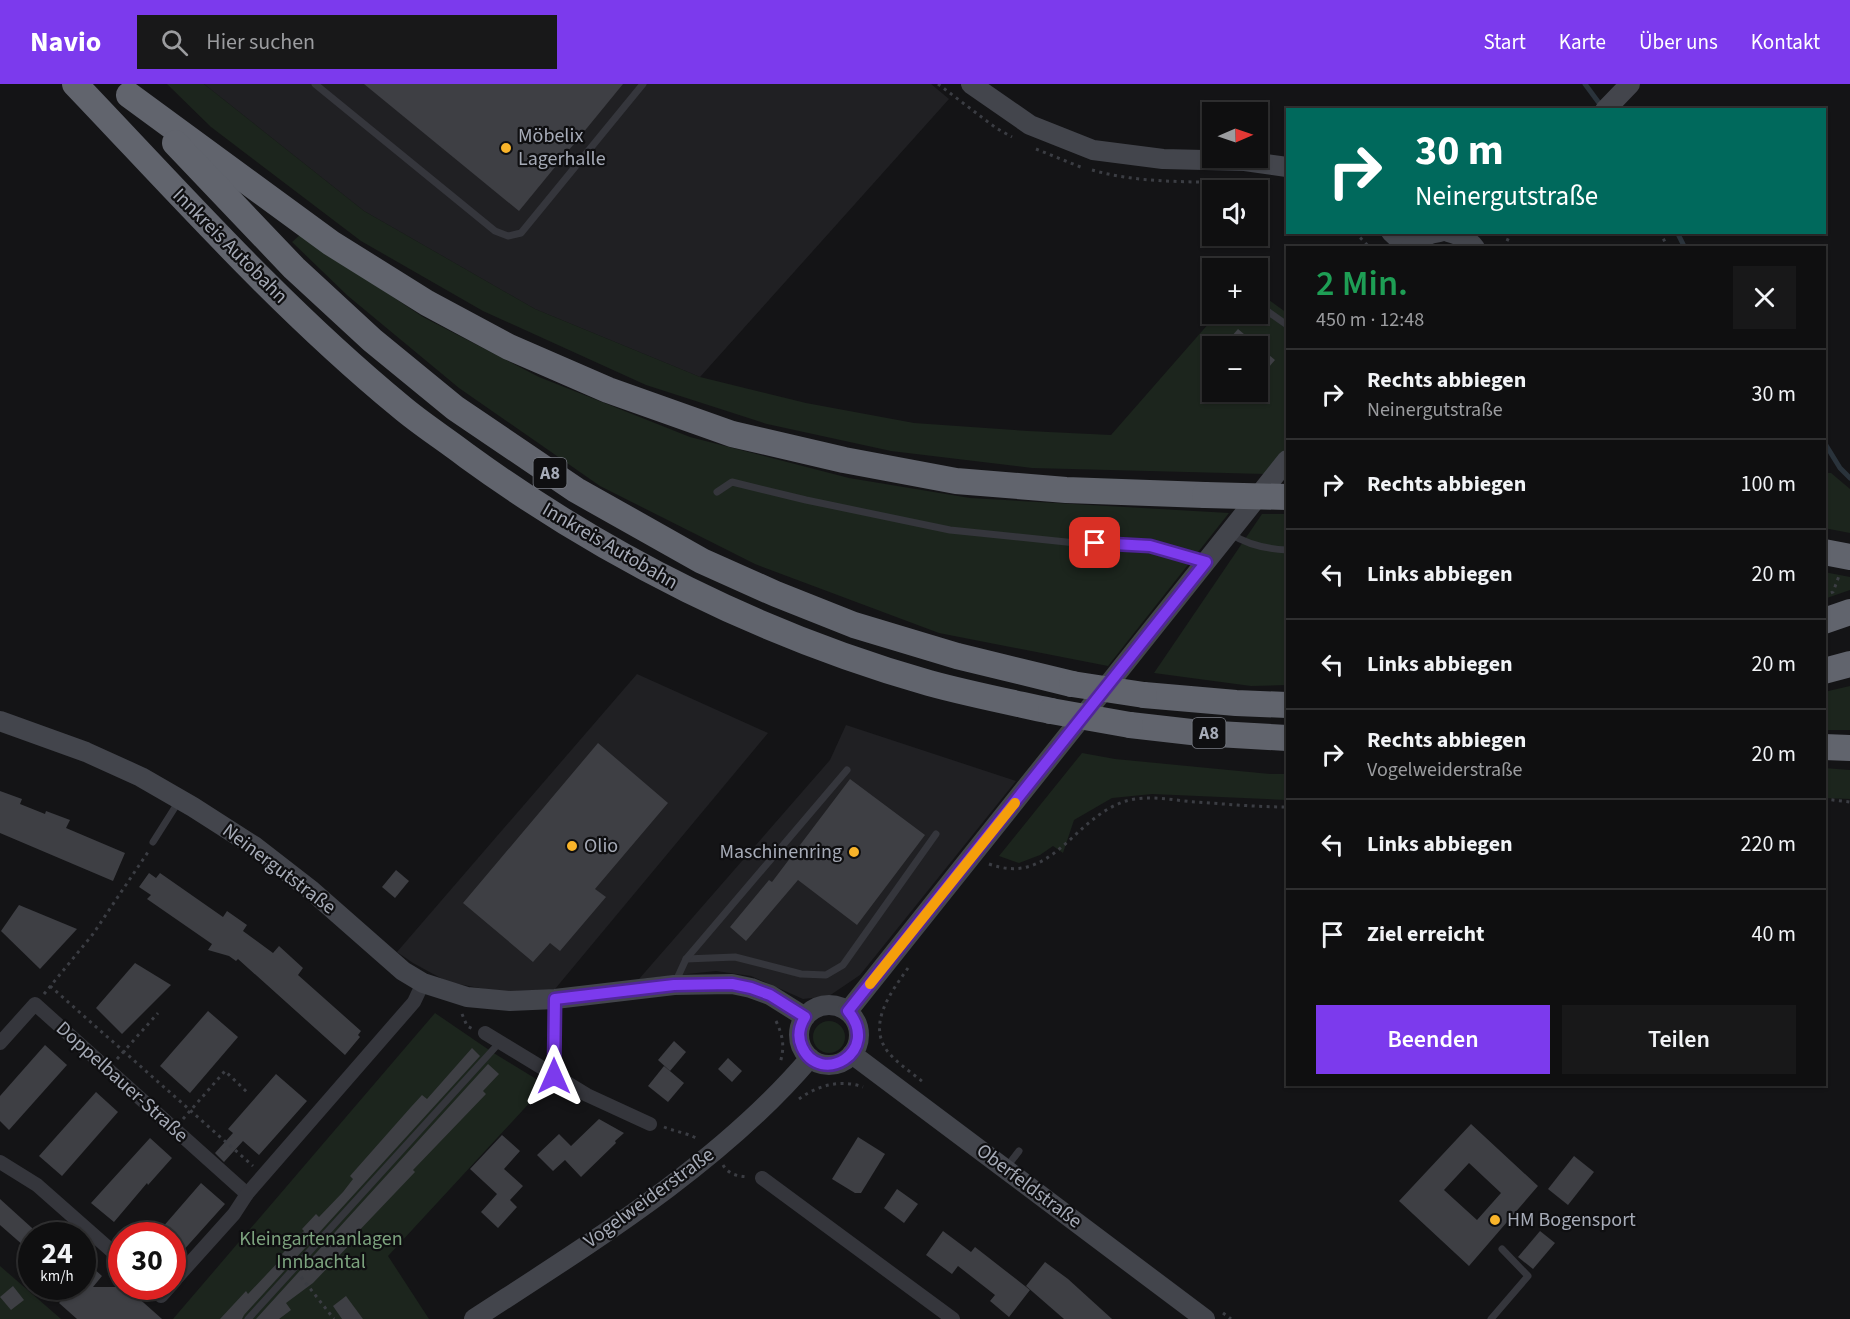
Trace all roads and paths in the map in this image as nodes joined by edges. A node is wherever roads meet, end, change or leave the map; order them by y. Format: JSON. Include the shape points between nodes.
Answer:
{"nodes":[{"id":1,"x":75,"y":84,"type":"edge"},
{"id":2,"x":315,"y":84,"type":"edge"},
{"id":3,"x":643,"y":84,"type":"edge"},
{"id":4,"x":954,"y":84,"type":"edge"},
{"id":5,"x":971,"y":84,"type":"edge"},
{"id":6,"x":1630,"y":84,"type":"edge"},
{"id":7,"x":124,"y":89,"type":"edge"},
{"id":8,"x":947,"y":91,"type":"dead end"},
{"id":9,"x":1609,"y":106,"type":"edge"},
{"id":10,"x":1286,"y":167,"type":"edge"},
{"id":11,"x":1357,"y":234,"type":"edge"},
{"id":12,"x":1393,"y":234,"type":"edge"},
{"id":13,"x":1430,"y":234,"type":"edge"},
{"id":14,"x":1455,"y":234,"type":"edge"},
{"id":15,"x":1476,"y":241,"type":"edge"},
{"id":16,"x":1368,"y":246,"type":"edge"},
{"id":17,"x":1407,"y":246,"type":"edge"},
{"id":18,"x":1411,"y":246,"type":"edge"},
{"id":19,"x":1268,"y":312,"type":"edge"},
{"id":20,"x":1286,"y":324,"type":"edge"},
{"id":21,"x":1286,"y":461,"type":"edge"},
{"id":22,"x":717,"y":492,"type":"dead end"},
{"id":23,"x":1286,"y":498,"type":"edge"},
{"id":24,"x":1229,"y":532,"type":"junction"},
{"id":25,"x":1286,"y":550,"type":"edge"},
{"id":26,"x":1826,"y":552,"type":"edge"},
{"id":27,"x":1850,"y":557,"type":"edge"},
{"id":28,"x":1206,"y":562,"type":"junction"},
{"id":29,"x":1850,"y":612,"type":"edge"},
{"id":30,"x":1826,"y":620,"type":"edge"},
{"id":31,"x":1850,"y":664,"type":"edge"},
{"id":32,"x":1826,"y":670,"type":"edge"},
{"id":33,"x":1286,"y":705,"type":"edge"},
{"id":34,"x":0,"y":721,"type":"edge"},
{"id":35,"x":1286,"y":738,"type":"edge"},
{"id":36,"x":1826,"y":747,"type":"edge"},
{"id":37,"x":1850,"y":748,"type":"edge"},
{"id":38,"x":847,"y":770,"type":"dead end"},
{"id":39,"x":1826,"y":799,"type":"edge"},
{"id":40,"x":180,"y":800,"type":"junction"},
{"id":41,"x":1850,"y":802,"type":"edge"},
{"id":42,"x":1286,"y":807,"type":"edge"},
{"id":43,"x":936,"y":834,"type":"dead end"},
{"id":44,"x":153,"y":842,"type":"joint"},
{"id":45,"x":974,"y":855,"type":"junction"},
{"id":46,"x":686,"y":959,"type":"junction"},
{"id":47,"x":423,"y":982,"type":"junction"},
{"id":48,"x":674,"y":985,"type":"junction"},
{"id":49,"x":51,"y":986,"type":"junction"},
{"id":50,"x":555,"y":999,"type":"junction"},
{"id":51,"x":35,"y":1005,"type":"junction"},
{"id":52,"x":848,"y":1011,"type":"junction"},
{"id":53,"x":452,"y":1012,"type":"dead end"},
{"id":54,"x":158,"y":1013,"type":"dead end"},
{"id":55,"x":471,"y":1015,"type":"dead end"},
{"id":56,"x":805,"y":1017,"type":"junction"},
{"id":57,"x":774,"y":1018,"type":"dead end"},
{"id":58,"x":485,"y":1034,"type":"dead end"},
{"id":59,"x":0,"y":1042,"type":"edge"},
{"id":60,"x":500,"y":1042,"type":"junction"},
{"id":61,"x":124,"y":1051,"type":"junction"},
{"id":62,"x":852,"y":1054,"type":"junction"},
{"id":63,"x":810,"y":1058,"type":"junction"},
{"id":64,"x":108,"y":1069,"type":"junction"},
{"id":65,"x":554,"y":1076,"type":"junction"},
{"id":66,"x":792,"y":1079,"type":"junction"},
{"id":67,"x":862,"y":1086,"type":"dead end"},
{"id":68,"x":249,"y":1094,"type":"dead end"},
{"id":69,"x":190,"y":1110,"type":"junction"},
{"id":70,"x":650,"y":1124,"type":"joint"},
{"id":71,"x":175,"y":1130,"type":"junction"},
{"id":72,"x":1019,"y":1151,"type":"dead end"},
{"id":73,"x":717,"y":1158,"type":"junction"},
{"id":74,"x":0,"y":1162,"type":"edge"},
{"id":75,"x":1005,"y":1168,"type":"junction"},
{"id":76,"x":263,"y":1175,"type":"junction"},
{"id":77,"x":762,"y":1178,"type":"joint"},
{"id":78,"x":247,"y":1194,"type":"junction"},
{"id":79,"x":108,"y":1248,"type":"edge"},
{"id":80,"x":1502,"y":1249,"type":"dead end"},
{"id":81,"x":186,"y":1267,"type":"edge"},
{"id":82,"x":295,"y":1268,"type":"junction"},
{"id":83,"x":248,"y":1319,"type":"edge"},
{"id":84,"x":334,"y":1319,"type":"edge"},
{"id":85,"x":474,"y":1319,"type":"edge"},
{"id":86,"x":953,"y":1319,"type":"edge"},
{"id":87,"x":1205,"y":1319,"type":"edge"},
{"id":88,"x":1491,"y":1319,"type":"edge"}],
"edges":[{"from":1,"to":35,"type":"highway","name":"Innkreis Autobahn","number":"A8","bridge":true,"via":[[228,246],[401,408],[504,483],[626,558],[706,599],[807,641],[929,683],[1130,725]]},
{"from":2,"to":3,"type":"lane","via":[[495,231],[508,236],[521,232]]},
{"from":4,"to":8,"type":"path"},
{"from":5,"to":10,"type":"main road","via":[[1030,125],[1093,150]]},
{"from":6,"to":9,"type":"main road"},
{"from":7,"to":23,"type":"highway","bridge":true,"via":[[331,243],[427,303],[509,347],[608,390],[732,434],[956,481],[1066,490]]},
{"from":7,"to":33,"type":"highway","name":"Innkreis Autobahn","number":"A8","bridge":true,"via":[[294,268],[372,340],[455,408],[576,490],[702,561],[854,625],[957,656],[1072,684]]},
{"from":11,"to":16,"type":"path"},
{"from":12,"to":17,"type":"main road"},
{"from":13,"to":18,"type":"main road"},
{"from":14,"to":15,"type":"main road"},
{"from":19,"to":20,"type":"lane"},
{"from":21,"to":24,"type":"main road"},
{"from":22,"to":28,"type":"lane","via":[[732,482],[950,530],[1150,546]]},
{"from":24,"to":25,"type":"lane","via":[[1267,549]]},
{"from":24,"to":28,"type":"main road"},
{"from":26,"to":27,"type":"highway","bridge":true},
{"from":28,"to":45,"type":"main road"},
{"from":29,"to":30,"type":"highway"},
{"from":31,"to":32,"type":"highway"},
{"from":34,"to":40,"type":"main road","name":"Neinergutstraße","via":[[86,752]]},
{"from":36,"to":37,"type":"highway"},
{"from":38,"to":46,"type":"lane"},
{"from":39,"to":41,"type":"path"},
{"from":40,"to":44,"type":"lane"},
{"from":40,"to":47,"type":"main road","name":"Neinergutstraße","via":[[254,846],[403,971]]},
{"from":42,"to":45,"type":"path","via":[[1147,798],[1120,803],[1097,815],[1039,864],[1003,869]]},
{"from":43,"to":46,"type":"lane","via":[[843,966],[826,975],[801,974],[735,957]]},
{"from":44,"to":49,"type":"path","via":[[93,934]]},
{"from":45,"to":52,"type":"main road"},
{"from":46,"to":48,"type":"lane"},
{"from":47,"to":50,"type":"main road","name":"Neinergutstraße","via":[[467,997],[510,1001]]},
{"from":47,"to":76,"type":"street","via":[[414,1002]]},
{"from":48,"to":50,"type":"main road","name":"Neinergutstraße"},
{"from":48,"to":56,"type":"main road","name":"Neinergutstraße","via":[[751,988]]},
{"from":49,"to":51,"type":"path"},
{"from":49,"to":61,"type":"path"},
{"from":50,"to":65,"type":"street"},
{"from":51,"to":59,"type":"street"},
{"from":51,"to":64,"type":"street","name":"Doppelbauer-Straße"},
{"from":52,"to":56,"type":"main road","via":[[825,1005]]},
{"from":52,"to":62,"type":"main road","via":[[859,1036]]},
{"from":53,"to":55,"type":"path"},
{"from":54,"to":61,"type":"path"},
{"from":56,"to":63,"type":"main road","via":[[799,1034]]},
{"from":57,"to":66,"type":"path","via":[[784,1051],[778,1067]]},
{"from":58,"to":60,"type":"street"},
{"from":60,"to":65,"type":"street"},
{"from":60,"to":82,"type":"lane"},
{"from":61,"to":64,"type":"path"},
{"from":61,"to":69,"type":"path"},
{"from":62,"to":63,"type":"main road","via":[[837,1064],[827,1065]]},
{"from":62,"to":75,"type":"main road","name":"Oberfeldstraße"},
{"from":63,"to":66,"type":"main road","name":"Vogelweiderstraße"},
{"from":64,"to":71,"type":"street","name":"Doppelbauer-Straße"},
{"from":65,"to":70,"type":"street"},
{"from":66,"to":67,"type":"path","via":[[810,1091],[846,1082]]},
{"from":66,"to":73,"type":"main road","name":"Vogelweiderstraße"},
{"from":68,"to":69,"type":"path","via":[[225,1071]]},
{"from":69,"to":71,"type":"path"},
{"from":69,"to":76,"type":"path"},
{"from":70,"to":73,"type":"path","via":[[693,1136]]},
{"from":71,"to":78,"type":"street","name":"Doppelbauer-Straße"},
{"from":72,"to":75,"type":"lane"},
{"from":73,"to":77,"type":"path","via":[[727,1171],[738,1176]]},
{"from":73,"to":85,"type":"main road","name":"Vogelweiderstraße"},
{"from":74,"to":79,"type":"street","via":[[37,1185]]},
{"from":75,"to":87,"type":"main road","name":"Oberfeldstraße"},
{"from":76,"to":78,"type":"street"},
{"from":77,"to":86,"type":"street"},
{"from":78,"to":81,"type":"street"},
{"from":80,"to":88,"type":"lane","via":[[1528,1276]]},
{"from":82,"to":83,"type":"lane"},
{"from":82,"to":84,"type":"path"}]}
